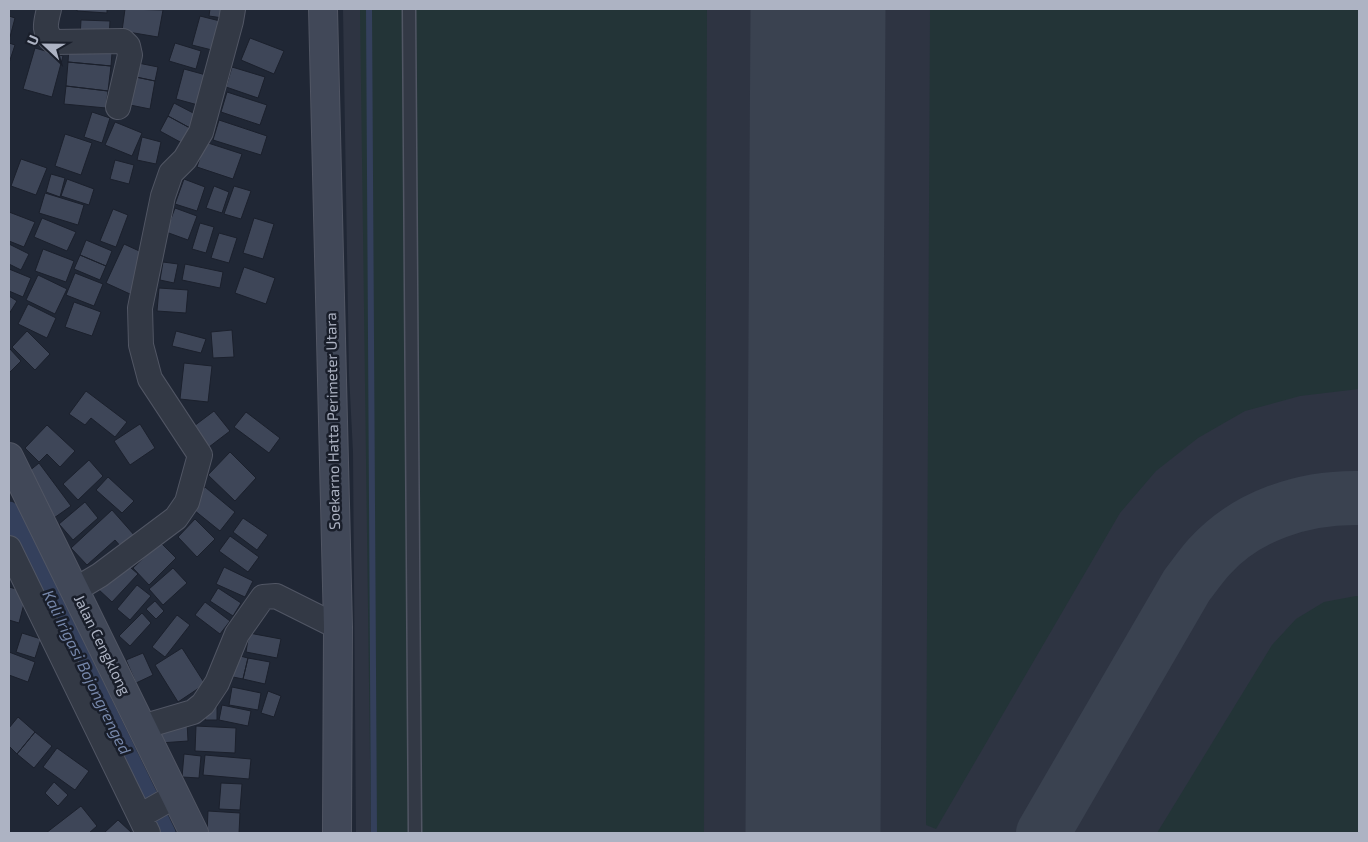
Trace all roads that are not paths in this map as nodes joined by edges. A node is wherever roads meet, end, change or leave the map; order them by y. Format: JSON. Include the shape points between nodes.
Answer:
{"nodes":[{"id":1,"x":49,"y":9,"type":"edge"},
{"id":2,"x":233,"y":9,"type":"edge"},
{"id":3,"x":322,"y":9,"type":"edge"},
{"id":4,"x":409,"y":9,"type":"edge"},
{"id":5,"x":118,"y":107,"type":"dead end"},
{"id":6,"x":9,"y":457,"type":"edge"},
{"id":7,"x":9,"y":548,"type":"edge"},
{"id":8,"x":74,"y":590,"type":"junction"},
{"id":9,"x":338,"y":627,"type":"junction"},
{"id":10,"x":142,"y":727,"type":"junction"},
{"id":11,"x":155,"y":811,"type":"edge"},
{"id":12,"x":194,"y":833,"type":"edge"},
{"id":13,"x":337,"y":833,"type":"edge"},
{"id":14,"x":414,"y":833,"type":"edge"}],
"edges":[{"from":1,"to":5,"type":"street","via":[[45,27],[47,37],[54,42],[124,41],[128,46],[130,55]]},
{"from":2,"to":8,"type":"street","via":[[201,132],[185,159],[171,173],[163,196],[140,308],[141,345],[150,379],[200,455],[187,502],[176,518],[100,575]]},
{"from":3,"to":9,"type":"main road","name":"Soekarno Hatta Perimeter Utara"},
{"from":4,"to":14,"type":"lane"},
{"from":6,"to":8,"type":"main road","name":"Jalan Cengklong"},
{"from":7,"to":11,"type":"street"},
{"from":8,"to":10,"type":"main road","name":"Jalan Cengklong"},
{"from":9,"to":10,"type":"street","via":[[276,596],[263,597],[237,634],[217,683],[203,704],[193,712]]},
{"from":9,"to":13,"type":"main road","name":"Soekarno Hatta Perimeter Utara"},
{"from":10,"to":11,"type":"main road","name":"Jalan Cengklong"},
{"from":11,"to":12,"type":"main road","name":"Jalan Cengklong"}]}
